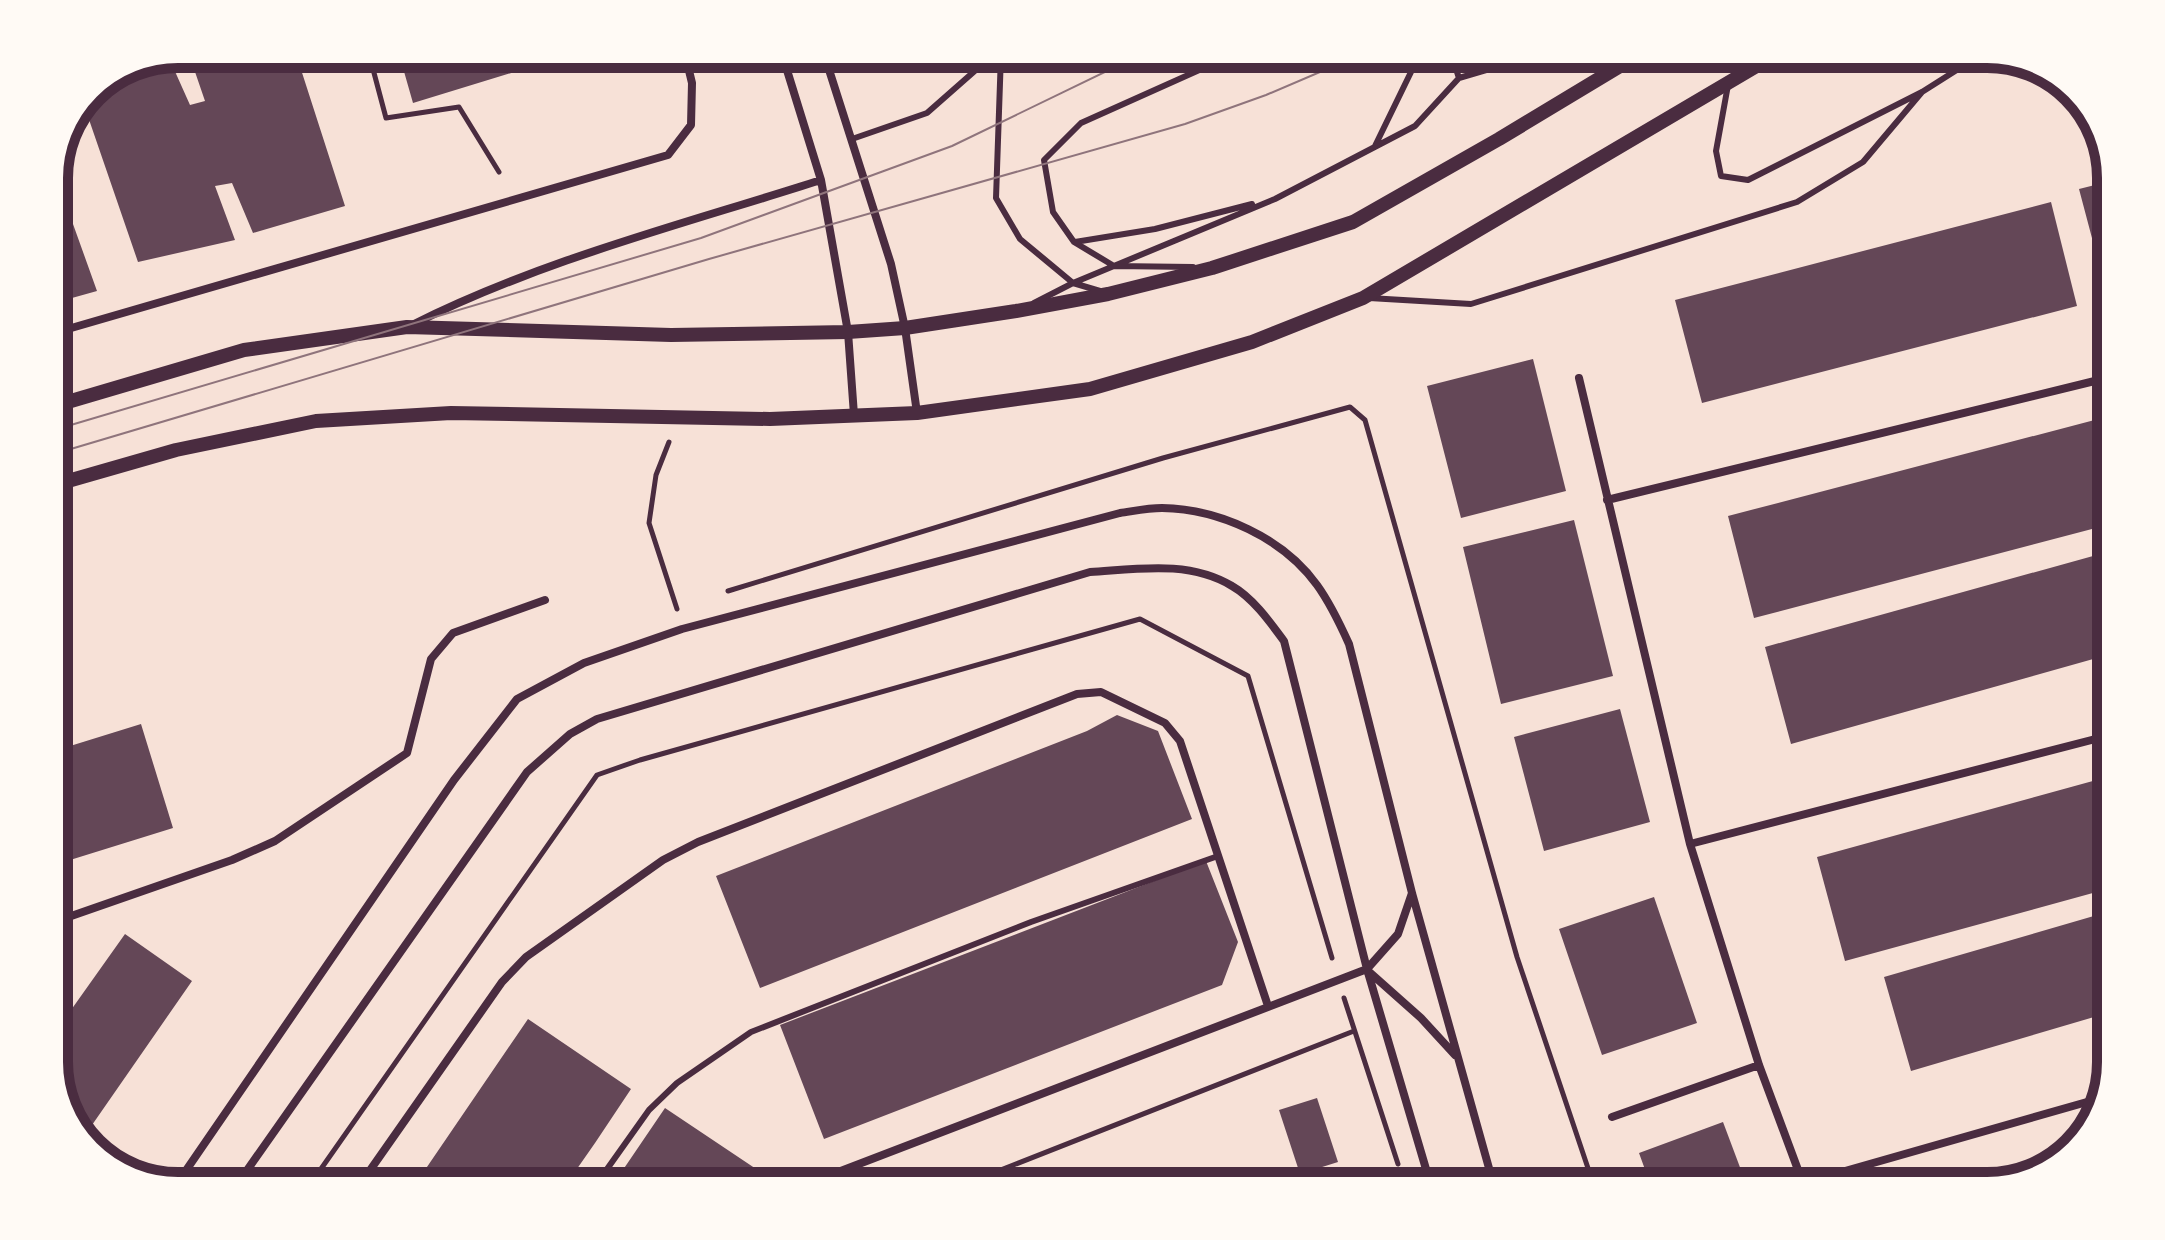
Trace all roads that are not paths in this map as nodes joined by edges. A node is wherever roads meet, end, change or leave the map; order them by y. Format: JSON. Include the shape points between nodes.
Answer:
{"nodes":[{"id":1,"x":688,"y":68,"type":"edge"},
{"id":2,"x":786,"y":68,"type":"edge"},
{"id":3,"x":829,"y":68,"type":"edge"},
{"id":4,"x":978,"y":68,"type":"edge"},
{"id":5,"x":1001,"y":68,"type":"edge"},
{"id":6,"x":1203,"y":68,"type":"edge"},
{"id":7,"x":1410,"y":68,"type":"edge"},
{"id":8,"x":1456,"y":68,"type":"edge"},
{"id":9,"x":1493,"y":68,"type":"edge"},
{"id":10,"x":1617,"y":68,"type":"edge"},
{"id":11,"x":1755,"y":68,"type":"edge"},
{"id":12,"x":1960,"y":68,"type":"edge"},
{"id":13,"x":1459,"y":78,"type":"junction"},
{"id":14,"x":1728,"y":85,"type":"junction"},
{"id":15,"x":1922,"y":92,"type":"junction"},
{"id":16,"x":852,"y":139,"type":"junction"},
{"id":17,"x":1375,"y":146,"type":"junction"},
{"id":18,"x":821,"y":180,"type":"junction"},
{"id":19,"x":1275,"y":199,"type":"junction"},
{"id":20,"x":1074,"y":242,"type":"junction"},
{"id":21,"x":1114,"y":266,"type":"junction"},
{"id":22,"x":1212,"y":268,"type":"junction"},
{"id":23,"x":1073,"y":283,"type":"junction"},
{"id":24,"x":1108,"y":294,"type":"junction"},
{"id":25,"x":1363,"y":298,"type":"junction"},
{"id":26,"x":1016,"y":311,"type":"junction"},
{"id":27,"x":407,"y":327,"type":"junction"},
{"id":28,"x":905,"y":328,"type":"junction"},
{"id":29,"x":68,"y":329,"type":"edge"},
{"id":30,"x":848,"y":332,"type":"junction"},
{"id":31,"x":1579,"y":378,"type":"dead end"},
{"id":32,"x":2097,"y":380,"type":"edge"},
{"id":33,"x":68,"y":402,"type":"edge"},
{"id":34,"x":917,"y":413,"type":"junction"},
{"id":35,"x":854,"y":415,"type":"junction"},
{"id":36,"x":68,"y":481,"type":"edge"},
{"id":37,"x":1607,"y":500,"type":"junction"},
{"id":38,"x":545,"y":600,"type":"dead end"},
{"id":39,"x":2097,"y":739,"type":"edge"},
{"id":40,"x":1690,"y":844,"type":"junction"},
{"id":41,"x":1218,"y":856,"type":"junction"},
{"id":42,"x":1412,"y":893,"type":"junction"},
{"id":43,"x":68,"y":917,"type":"edge"},
{"id":44,"x":1367,"y":969,"type":"junction"},
{"id":45,"x":1268,"y":1006,"type":"junction"},
{"id":46,"x":1457,"y":1056,"type":"junction"},
{"id":47,"x":1759,"y":1065,"type":"junction"},
{"id":48,"x":2090,"y":1101,"type":"edge"},
{"id":49,"x":1612,"y":1117,"type":"dead end"},
{"id":50,"x":185,"y":1172,"type":"edge"},
{"id":51,"x":246,"y":1172,"type":"edge"},
{"id":52,"x":369,"y":1172,"type":"edge"},
{"id":53,"x":605,"y":1172,"type":"edge"},
{"id":54,"x":838,"y":1172,"type":"edge"},
{"id":55,"x":1427,"y":1172,"type":"edge"},
{"id":56,"x":1490,"y":1172,"type":"edge"},
{"id":57,"x":1799,"y":1172,"type":"edge"},
{"id":58,"x":1848,"y":1172,"type":"edge"}],
"edges":[{"from":1,"to":29,"type":"street","via":[[691,125],[668,155]]},
{"from":2,"to":18,"type":"street"},
{"from":3,"to":16,"type":"street"},
{"from":4,"to":16,"type":"lane","via":[[927,113]]},
{"from":5,"to":23,"type":"lane","via":[[996,198],[1020,239]]},
{"from":6,"to":20,"type":"lane","via":[[1081,123],[1044,160],[1053,212]]},
{"from":7,"to":17,"type":"lane"},
{"from":8,"to":13,"type":"lane"},
{"from":9,"to":13,"type":"lane"},
{"from":10,"to":22,"type":"street","via":[[1353,222]]},
{"from":11,"to":14,"type":"street"},
{"from":12,"to":15,"type":"lane"},
{"from":13,"to":17,"type":"lane","via":[[1415,126]]},
{"from":14,"to":15,"type":"lane","via":[[1716,151],[1721,176],[1748,180]]},
{"from":14,"to":25,"type":"street"},
{"from":15,"to":25,"type":"lane","via":[[1863,162],[1797,202],[1471,304]]},
{"from":16,"to":28,"type":"street"},
{"from":17,"to":19,"type":"lane"},
{"from":18,"to":27,"type":"street","via":[[551,266],[464,298]]},
{"from":18,"to":30,"type":"street"},
{"from":19,"to":20,"type":"lane","via":[[1155,229]]},
{"from":19,"to":21,"type":"lane"},
{"from":20,"to":21,"type":"lane"},
{"from":21,"to":22,"type":"lane"},
{"from":21,"to":23,"type":"lane"},
{"from":22,"to":24,"type":"street"},
{"from":23,"to":24,"type":"lane"},
{"from":23,"to":26,"type":"lane"},
{"from":24,"to":26,"type":"street"},
{"from":25,"to":34,"type":"street","via":[[1252,342],[1090,389]]},
{"from":26,"to":28,"type":"street"},
{"from":27,"to":30,"type":"street","via":[[671,335]]},
{"from":27,"to":33,"type":"street","via":[[244,350]]},
{"from":28,"to":30,"type":"street"},
{"from":28,"to":34,"type":"street"},
{"from":30,"to":35,"type":"street"},
{"from":31,"to":37,"type":"street"},
{"from":32,"to":37,"type":"street"},
{"from":34,"to":35,"type":"street"},
{"from":35,"to":36,"type":"street","via":[[678,419],[451,413],[316,421],[176,450]]},
{"from":37,"to":40,"type":"street"},
{"from":38,"to":43,"type":"street","via":[[453,633],[431,659],[407,753],[275,841]]},
{"from":39,"to":40,"type":"street"},
{"from":40,"to":47,"type":"street"},
{"from":41,"to":45,"type":"street"},
{"from":41,"to":52,"type":"street","via":[[1180,741],[1165,723],[1101,692],[1077,694],[663,860],[526,957],[502,982]]},
{"from":41,"to":53,"type":"lane","via":[[1031,922],[751,1032],[677,1083],[649,1110]]},
{"from":42,"to":44,"type":"street","via":[[1398,934]]},
{"from":42,"to":46,"type":"street"},
{"from":42,"to":50,"type":"street","via":[[1349,644],[1317,584],[1292,557],[1226,519],[1161,508],[1120,513],[682,629],[584,663],[517,699],[454,780]]},
{"from":44,"to":45,"type":"street"},
{"from":44,"to":46,"type":"street"},
{"from":44,"to":51,"type":"street","via":[[1284,641],[1234,586],[1203,574],[1167,567],[1090,572],[597,719],[570,734],[527,772]]},
{"from":44,"to":55,"type":"street"},
{"from":45,"to":54,"type":"street"},
{"from":46,"to":56,"type":"street"},
{"from":47,"to":49,"type":"street"},
{"from":47,"to":57,"type":"street"},
{"from":48,"to":58,"type":"street"}]}
